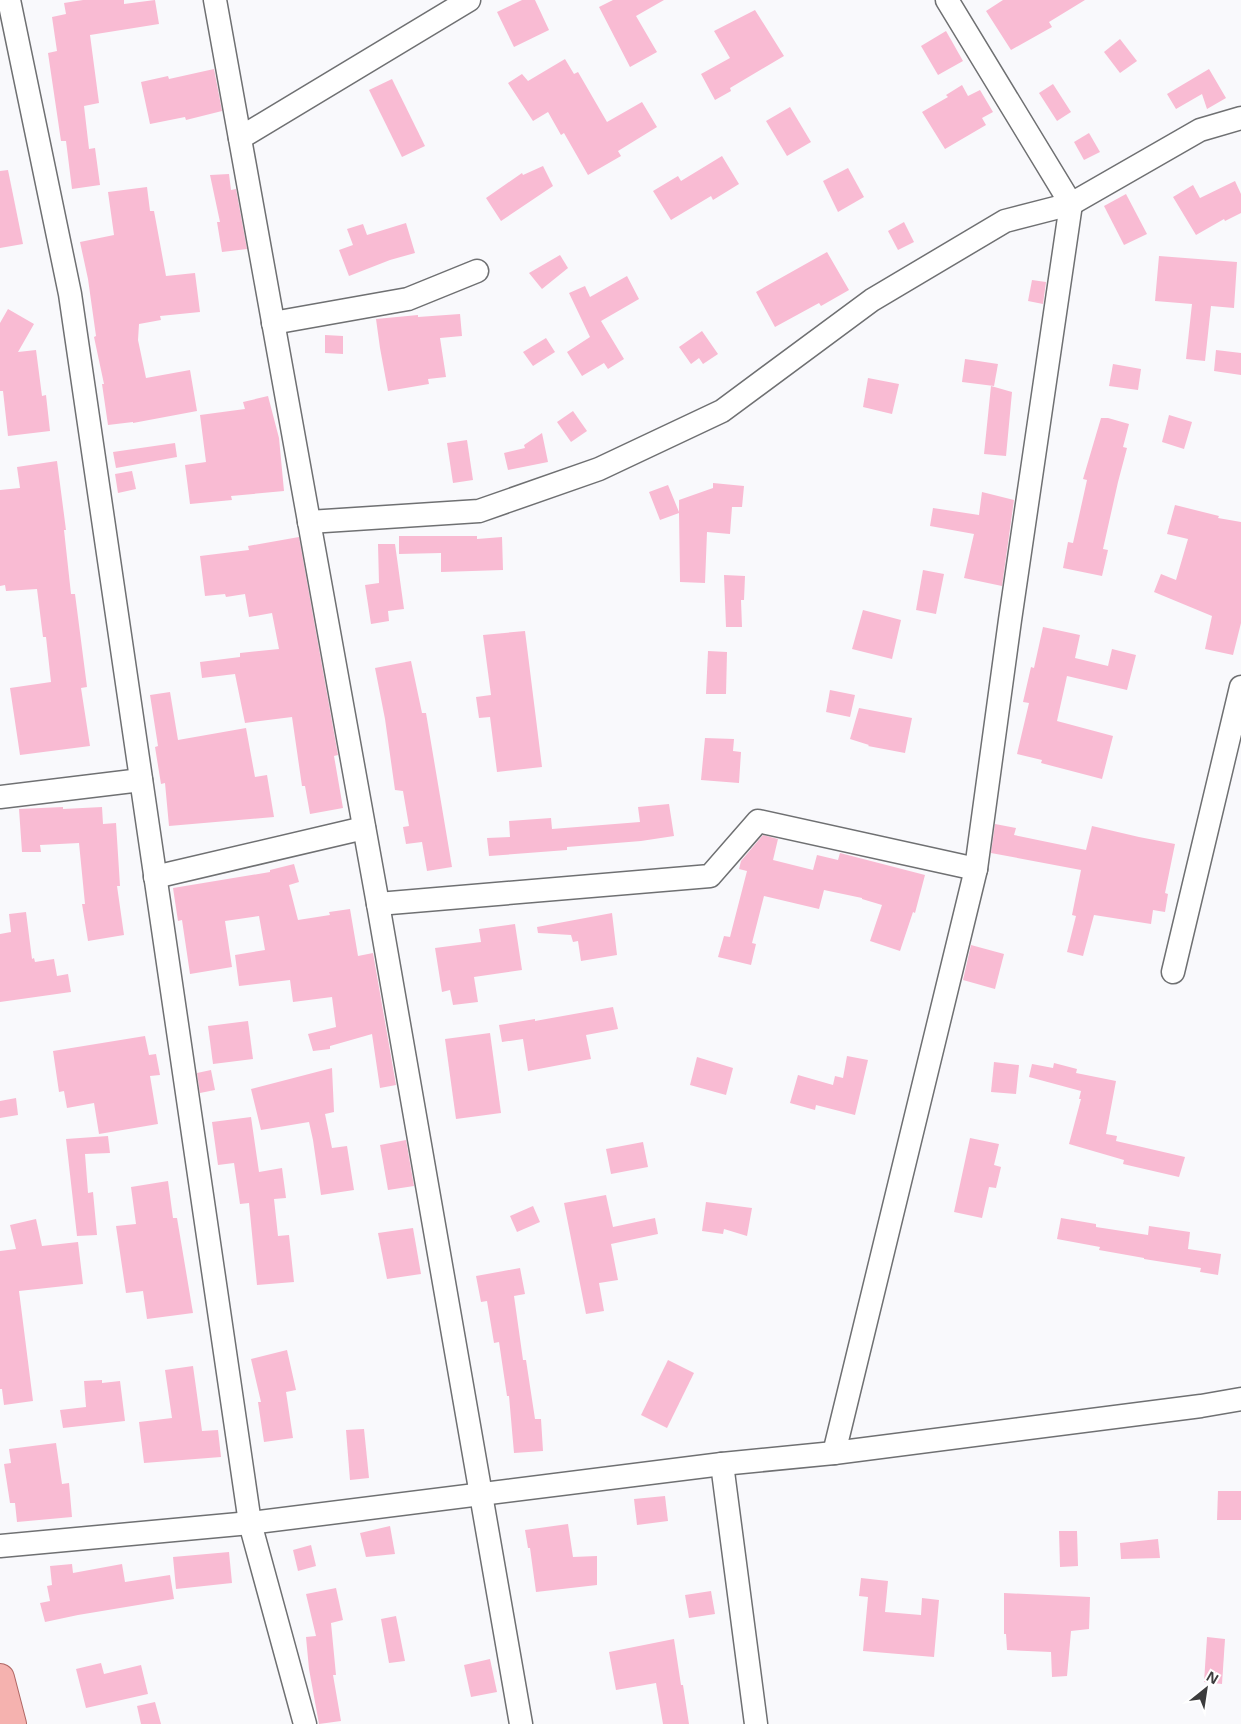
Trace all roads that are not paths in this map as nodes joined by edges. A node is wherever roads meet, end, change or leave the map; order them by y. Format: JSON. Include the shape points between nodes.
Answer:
{"nodes":[{"id":1,"x":8,"y":0,"type":"edge"},
{"id":2,"x":215,"y":0,"type":"edge"},
{"id":3,"x":469,"y":0,"type":"edge"},
{"id":4,"x":947,"y":0,"type":"edge"},
{"id":5,"x":1241,"y":118,"type":"edge"},
{"id":6,"x":240,"y":138,"type":"junction"},
{"id":7,"x":1071,"y":204,"type":"junction"},
{"id":8,"x":477,"y":271,"type":"dead end"},
{"id":9,"x":273,"y":323,"type":"junction"},
{"id":10,"x":309,"y":522,"type":"junction"},
{"id":11,"x":1241,"y":687,"type":"edge"},
{"id":12,"x":141,"y":780,"type":"junction"},
{"id":13,"x":0,"y":797,"type":"edge"},
{"id":14,"x":364,"y":828,"type":"junction"},
{"id":15,"x":976,"y":869,"type":"junction"},
{"id":16,"x":155,"y":877,"type":"junction"},
{"id":17,"x":378,"y":904,"type":"junction"},
{"id":18,"x":1173,"y":972,"type":"dead end"},
{"id":19,"x":1241,"y":1399,"type":"edge"},
{"id":20,"x":834,"y":1453,"type":"junction"},
{"id":21,"x":722,"y":1464,"type":"junction"},
{"id":22,"x":480,"y":1494,"type":"junction"},
{"id":23,"x":250,"y":1523,"type":"junction"},
{"id":24,"x":0,"y":1546,"type":"edge"},
{"id":25,"x":0,"y":1678,"type":"edge"},
{"id":26,"x":12,"y":1724,"type":"edge"},
{"id":27,"x":305,"y":1724,"type":"edge"},
{"id":28,"x":521,"y":1724,"type":"edge"},
{"id":29,"x":756,"y":1724,"type":"edge"}],
"edges":[{"from":1,"to":12,"type":"street","via":[[70,294]]},
{"from":2,"to":6,"type":"street"},
{"from":3,"to":6,"type":"street"},
{"from":4,"to":7,"type":"street"},
{"from":5,"to":7,"type":"street","via":[[1200,130]]},
{"from":6,"to":9,"type":"street"},
{"from":7,"to":10,"type":"street","via":[[1005,221],[872,300],[722,411],[599,469],[480,511]]},
{"from":7,"to":15,"type":"street"},
{"from":8,"to":9,"type":"street","via":[[408,299]]},
{"from":9,"to":10,"type":"street"},
{"from":10,"to":14,"type":"street"},
{"from":11,"to":18,"type":"street"},
{"from":12,"to":13,"type":"street"},
{"from":12,"to":16,"type":"street"},
{"from":14,"to":16,"type":"street"},
{"from":14,"to":17,"type":"street"},
{"from":15,"to":17,"type":"street","via":[[758,821],[710,876]]},
{"from":15,"to":20,"type":"street"},
{"from":16,"to":23,"type":"street"},
{"from":17,"to":22,"type":"street"},
{"from":19,"to":20,"type":"street"},
{"from":20,"to":21,"type":"street"},
{"from":21,"to":22,"type":"street"},
{"from":21,"to":29,"type":"street"},
{"from":22,"to":23,"type":"street"},
{"from":22,"to":28,"type":"street"},
{"from":23,"to":24,"type":"street"},
{"from":23,"to":27,"type":"street"},
{"from":25,"to":26,"type":"main road"}]}
